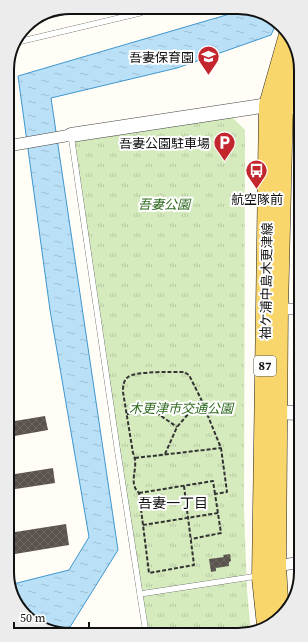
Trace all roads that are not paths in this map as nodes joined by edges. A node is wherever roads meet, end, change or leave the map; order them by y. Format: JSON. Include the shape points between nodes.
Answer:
{"nodes":[{"id":1,"x":135,"y":14,"type":"edge"},
{"id":2,"x":23,"y":41,"type":"edge"},
{"id":3,"x":287,"y":45,"type":"edge"},
{"id":4,"x":294,"y":72,"type":"edge"},
{"id":5,"x":284,"y":107,"type":"edge"},
{"id":6,"x":68,"y":135,"type":"junction"},
{"id":7,"x":14,"y":145,"type":"edge"},
{"id":8,"x":279,"y":309,"type":"junction"},
{"id":9,"x":294,"y":309,"type":"edge"},
{"id":10,"x":271,"y":412,"type":"junction"},
{"id":11,"x":294,"y":413,"type":"edge"},
{"id":12,"x":294,"y":563,"type":"edge"},
{"id":13,"x":277,"y":566,"type":"junction"},
{"id":14,"x":262,"y":575,"type":"junction"},
{"id":15,"x":140,"y":594,"type":"junction"},
{"id":16,"x":280,"y":609,"type":"edge"},
{"id":17,"x":266,"y":621,"type":"edge"},
{"id":18,"x":145,"y":628,"type":"edge"}],
"edges":[{"from":1,"to":2,"type":"lane"},
{"from":3,"to":5,"type":"main road","name":"袖ケ浦中島木更津線","number":"87"},
{"from":4,"to":5,"type":"main road","name":"袖ケ浦中島木更津線","number":"87"},
{"from":5,"to":6,"type":"street"},
{"from":5,"to":8,"type":"main road","name":"袖ケ浦中島木更津線","number":"87"},
{"from":5,"to":10,"type":"main road","name":"袖ケ浦中島木更津線","number":"87"},
{"from":6,"to":7,"type":"street"},
{"from":6,"to":15,"type":"lane"},
{"from":8,"to":9,"type":"street"},
{"from":8,"to":10,"type":"main road","name":"袖ケ浦中島木更津線","number":"87"},
{"from":10,"to":11,"type":"street"},
{"from":10,"to":13,"type":"main road","name":"袖ケ浦中島木更津線","number":"87"},
{"from":10,"to":14,"type":"main road","name":"袖ケ浦中島木更津線","number":"87"},
{"from":12,"to":13,"type":"street"},
{"from":13,"to":16,"type":"main road","name":"袖ケ浦中島木更津線","number":"87"},
{"from":14,"to":15,"type":"lane"},
{"from":14,"to":17,"type":"main road","name":"袖ケ浦中島木更津線","number":"87"},
{"from":15,"to":18,"type":"lane"}]}
